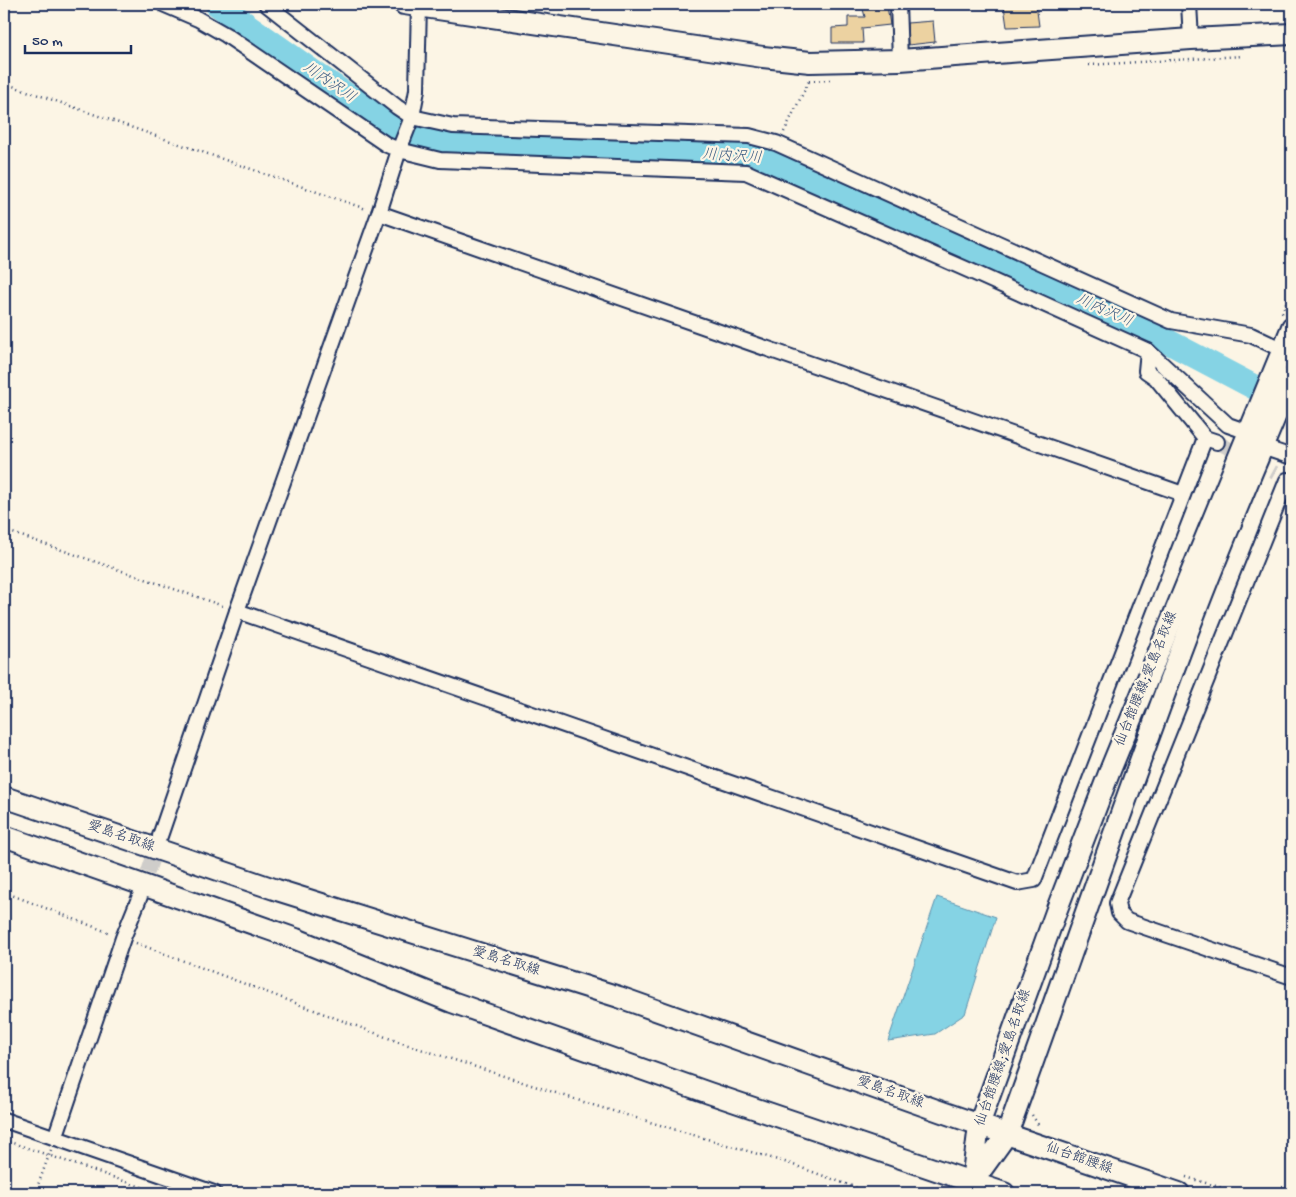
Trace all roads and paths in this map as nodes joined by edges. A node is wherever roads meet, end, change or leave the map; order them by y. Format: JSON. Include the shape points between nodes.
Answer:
{"nodes":[{"id":1,"x":163,"y":4,"type":"edge"},
{"id":2,"x":266,"y":4,"type":"edge"},
{"id":3,"x":414,"y":4,"type":"edge"},
{"id":4,"x":898,"y":4,"type":"edge"},
{"id":5,"x":1189,"y":4,"type":"edge"},
{"id":6,"x":1292,"y":34,"type":"edge"},
{"id":7,"x":1191,"y":39,"type":"junction"},
{"id":8,"x":900,"y":60,"type":"junction"},
{"id":9,"x":810,"y":62,"type":"junction"},
{"id":10,"x":4,"y":83,"type":"edge"},
{"id":11,"x":411,"y":120,"type":"junction"},
{"id":12,"x":776,"y":143,"type":"junction"},
{"id":13,"x":400,"y":146,"type":"junction"},
{"id":14,"x":379,"y":214,"type":"junction"},
{"id":15,"x":1292,"y":327,"type":"edge"},
{"id":16,"x":1148,"y":351,"type":"junction"},
{"id":17,"x":1284,"y":364,"type":"edge"},
{"id":18,"x":1257,"y":427,"type":"junction"},
{"id":19,"x":1262,"y":447,"type":"junction"},
{"id":20,"x":1292,"y":457,"type":"edge"},
{"id":21,"x":1285,"y":478,"type":"edge"},
{"id":22,"x":1183,"y":494,"type":"junction"},
{"id":23,"x":4,"y":530,"type":"edge"},
{"id":24,"x":237,"y":610,"type":"junction"},
{"id":25,"x":4,"y":798,"type":"edge"},
{"id":26,"x":4,"y":836,"type":"edge"},
{"id":27,"x":160,"y":836,"type":"tunnel mouth"},
{"id":28,"x":4,"y":892,"type":"edge"},
{"id":29,"x":140,"y":896,"type":"tunnel mouth"},
{"id":30,"x":123,"y":938,"type":"junction"},
{"id":31,"x":1292,"y":977,"type":"edge"},
{"id":32,"x":1029,"y":1111,"type":"dead end"},
{"id":33,"x":4,"y":1120,"type":"edge"},
{"id":34,"x":979,"y":1125,"type":"junction"},
{"id":35,"x":1007,"y":1134,"type":"junction"},
{"id":36,"x":1036,"y":1134,"type":"dead end"},
{"id":37,"x":55,"y":1138,"type":"junction"},
{"id":38,"x":4,"y":1140,"type":"edge"},
{"id":39,"x":49,"y":1155,"type":"junction"},
{"id":40,"x":971,"y":1187,"type":"edge"},
{"id":41,"x":35,"y":1193,"type":"edge"},
{"id":42,"x":159,"y":1193,"type":"edge"},
{"id":43,"x":214,"y":1193,"type":"edge"},
{"id":44,"x":871,"y":1193,"type":"edge"},
{"id":45,"x":1004,"y":1193,"type":"edge"},
{"id":46,"x":1179,"y":1193,"type":"edge"}],
"edges":[{"from":1,"to":13,"type":"street","via":[[226,36],[387,146]]},
{"from":2,"to":11,"type":"street"},
{"from":3,"to":9,"type":"main road"},
{"from":3,"to":11,"type":"street","via":[[417,90]]},
{"from":4,"to":8,"type":"street"},
{"from":5,"to":7,"type":"street"},
{"from":6,"to":7,"type":"main road"},
{"from":7,"to":8,"type":"main road"},
{"from":8,"to":9,"type":"main road"},
{"from":9,"to":12,"type":"path","via":[[809,81]]},
{"from":10,"to":14,"type":"path"},
{"from":11,"to":12,"type":"street","via":[[453,126],[749,136]]},
{"from":11,"to":13,"type":"street"},
{"from":12,"to":17,"type":"street","via":[[1171,321],[1251,335]]},
{"from":13,"to":14,"type":"street"},
{"from":13,"to":16,"type":"street","via":[[440,160],[746,172]]},
{"from":14,"to":22,"type":"street"},
{"from":14,"to":24,"type":"street"},
{"from":15,"to":17,"type":"main road","name":"仙台館腰線;愛島名取線"},
{"from":16,"to":18,"type":"street","via":[[1228,425]]},
{"from":16,"to":22,"type":"street","via":[[1146,371],[1211,440]]},
{"from":17,"to":18,"type":"main road","name":"仙台館腰線;愛島名取線"},
{"from":18,"to":19,"type":"main road","name":"仙台館腰線;愛島名取線"},
{"from":18,"to":34,"type":"main road","name":"仙台館腰線;愛島名取線","via":[[1111,768]]},
{"from":19,"to":20,"type":"street"},
{"from":19,"to":35,"type":"main road","name":"仙台館腰線;愛島名取線","via":[[1132,782]]},
{"from":21,"to":31,"type":"street","via":[[1117,903],[1119,913],[1127,920]]},
{"from":22,"to":24,"type":"street","via":[[1034,880],[1016,883]]},
{"from":23,"to":24,"type":"path"},
{"from":24,"to":27,"type":"street"},
{"from":25,"to":34,"type":"main road","name":"愛島名取線","via":[[277,890],[618,998]]},
{"from":26,"to":40,"type":"main road","via":[[296,939],[452,1002]]},
{"from":28,"to":30,"type":"path"},
{"from":29,"to":30,"type":"street"},
{"from":30,"to":37,"type":"street"},
{"from":30,"to":44,"type":"path","via":[[399,1042],[596,1106],[788,1163]]},
{"from":32,"to":36,"type":"path","via":[[1039,1126]]},
{"from":33,"to":37,"type":"street"},
{"from":34,"to":35,"type":"main road","name":"愛島名取線"},
{"from":34,"to":40,"type":"main road","name":"仙台館腰線;愛島名取線"},
{"from":35,"to":40,"type":"main road","name":"仙台館腰線;愛島名取線"},
{"from":35,"to":46,"type":"main road","name":"仙台館腰線"},
{"from":37,"to":39,"type":"path"},
{"from":37,"to":43,"type":"street"},
{"from":38,"to":39,"type":"path"},
{"from":39,"to":41,"type":"path"},
{"from":39,"to":42,"type":"path"},
{"from":40,"to":45,"type":"main road"}]}
